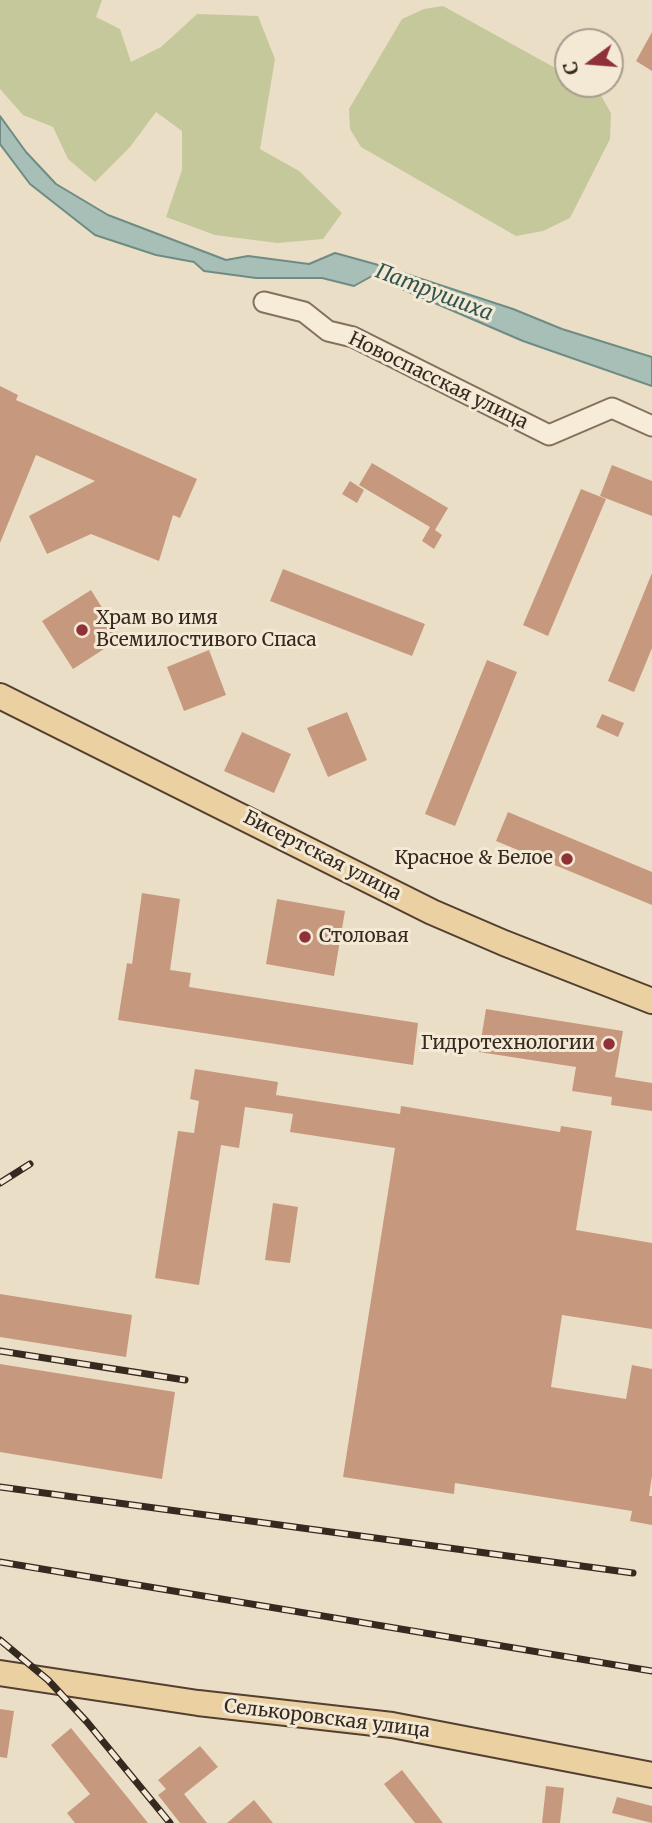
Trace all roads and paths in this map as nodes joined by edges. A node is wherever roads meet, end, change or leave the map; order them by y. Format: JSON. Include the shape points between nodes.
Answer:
{"nodes":[{"id":1,"x":264,"y":302,"type":"dead end"},
{"id":2,"x":652,"y":426,"type":"edge"},
{"id":3,"x":0,"y":696,"type":"edge"},
{"id":4,"x":652,"y":1001,"type":"edge"},
{"id":5,"x":0,"y":1673,"type":"edge"},
{"id":6,"x":652,"y":1775,"type":"edge"}],
"edges":[{"from":1,"to":2,"type":"street","name":"Новоспасская улица","via":[[304,312],[328,331],[353,337],[549,435],[612,408]]},
{"from":3,"to":4,"type":"main road","name":"Бисертская улица","via":[[432,912]]},
{"from":5,"to":6,"type":"main road","name":"Селькоровская улица","via":[[198,1703],[392,1725]]}]}
